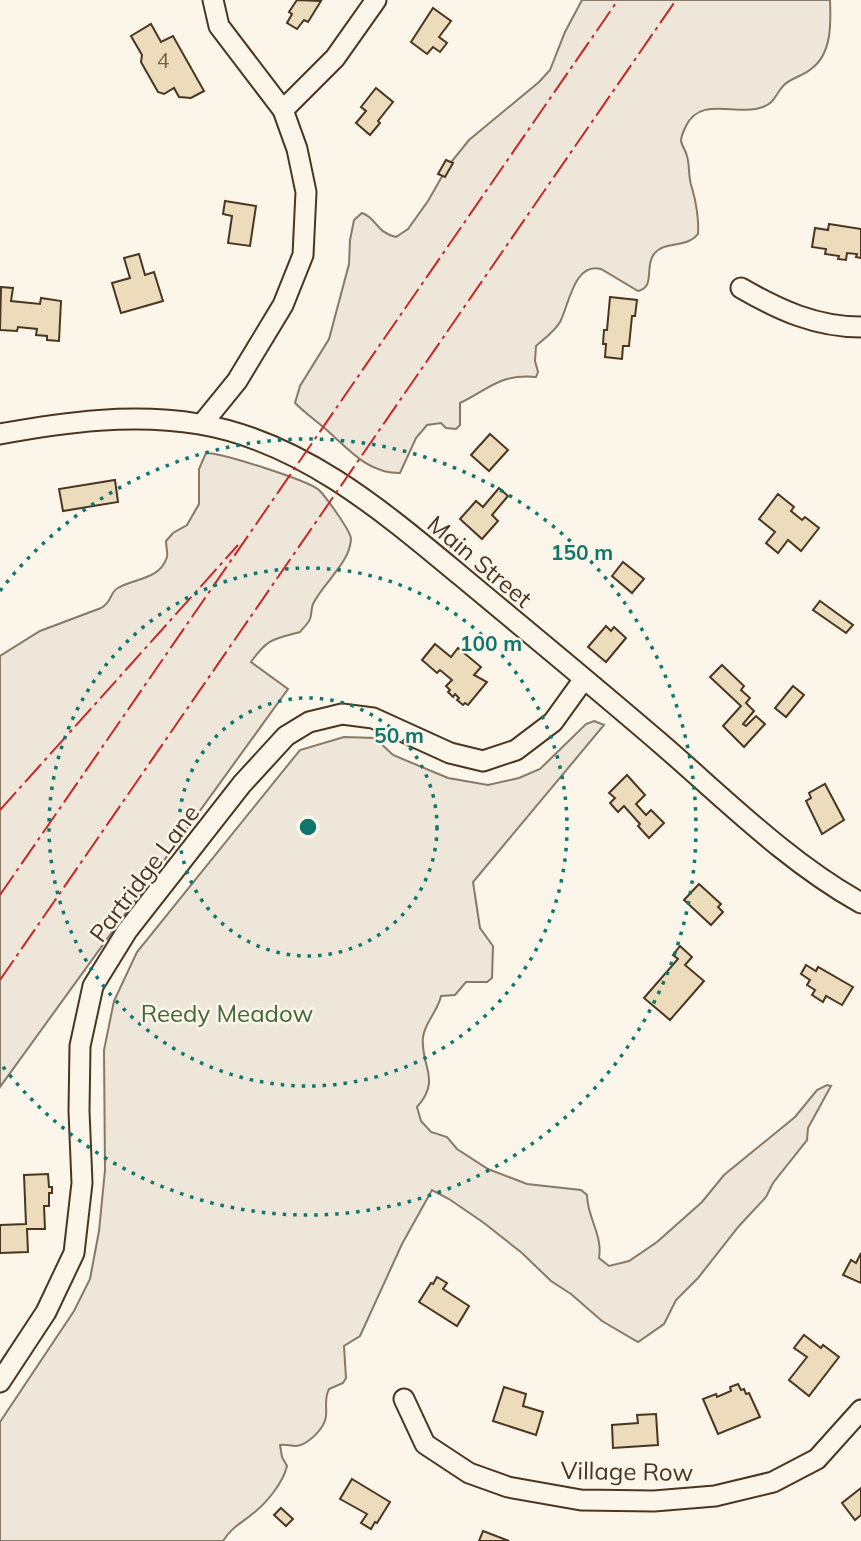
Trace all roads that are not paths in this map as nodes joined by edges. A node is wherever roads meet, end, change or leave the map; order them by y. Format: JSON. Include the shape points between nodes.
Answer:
{"nodes":[{"id":1,"x":213,"y":0,"type":"edge"},
{"id":2,"x":376,"y":0,"type":"edge"},
{"id":3,"x":283,"y":110,"type":"junction"},
{"id":4,"x":741,"y":288,"type":"dead end"},
{"id":5,"x":861,"y":327,"type":"edge"},
{"id":6,"x":201,"y":424,"type":"junction"},
{"id":7,"x":0,"y":434,"type":"edge"},
{"id":8,"x":584,"y":679,"type":"junction"},
{"id":9,"x":861,"y":903,"type":"edge"},
{"id":10,"x":0,"y":1382,"type":"edge"},
{"id":11,"x":404,"y":1399,"type":"dead end"},
{"id":12,"x":861,"y":1410,"type":"edge"}],
"edges":[{"from":1,"to":3,"type":"street","via":[[219,26]]},
{"from":2,"to":3,"type":"street","via":[[335,58]]},
{"from":3,"to":6,"type":"street","via":[[306,192],[303,255],[283,305],[237,381]]},
{"from":4,"to":5,"type":"street","via":[[779,310]]},
{"from":6,"to":7,"type":"street","name":"Main Street","via":[[152,418],[87,420]]},
{"from":6,"to":8,"type":"street","name":"Main Street","via":[[243,435],[304,461],[359,495]]},
{"from":8,"to":9,"type":"street","name":"Main Street","via":[[804,867]]},
{"from":8,"to":10,"type":"street","name":"Partridge Lane","via":[[552,722],[516,750],[482,761],[373,718],[342,714],[309,722],[286,736],[242,784],[127,931],[93,986],[80,1046],[82,1183],[74,1253],[46,1312]]},
{"from":11,"to":12,"type":"street","name":"Village Row","via":[[425,1444],[469,1474],[508,1487],[581,1500],[715,1496],[773,1482],[817,1459]]}]}
